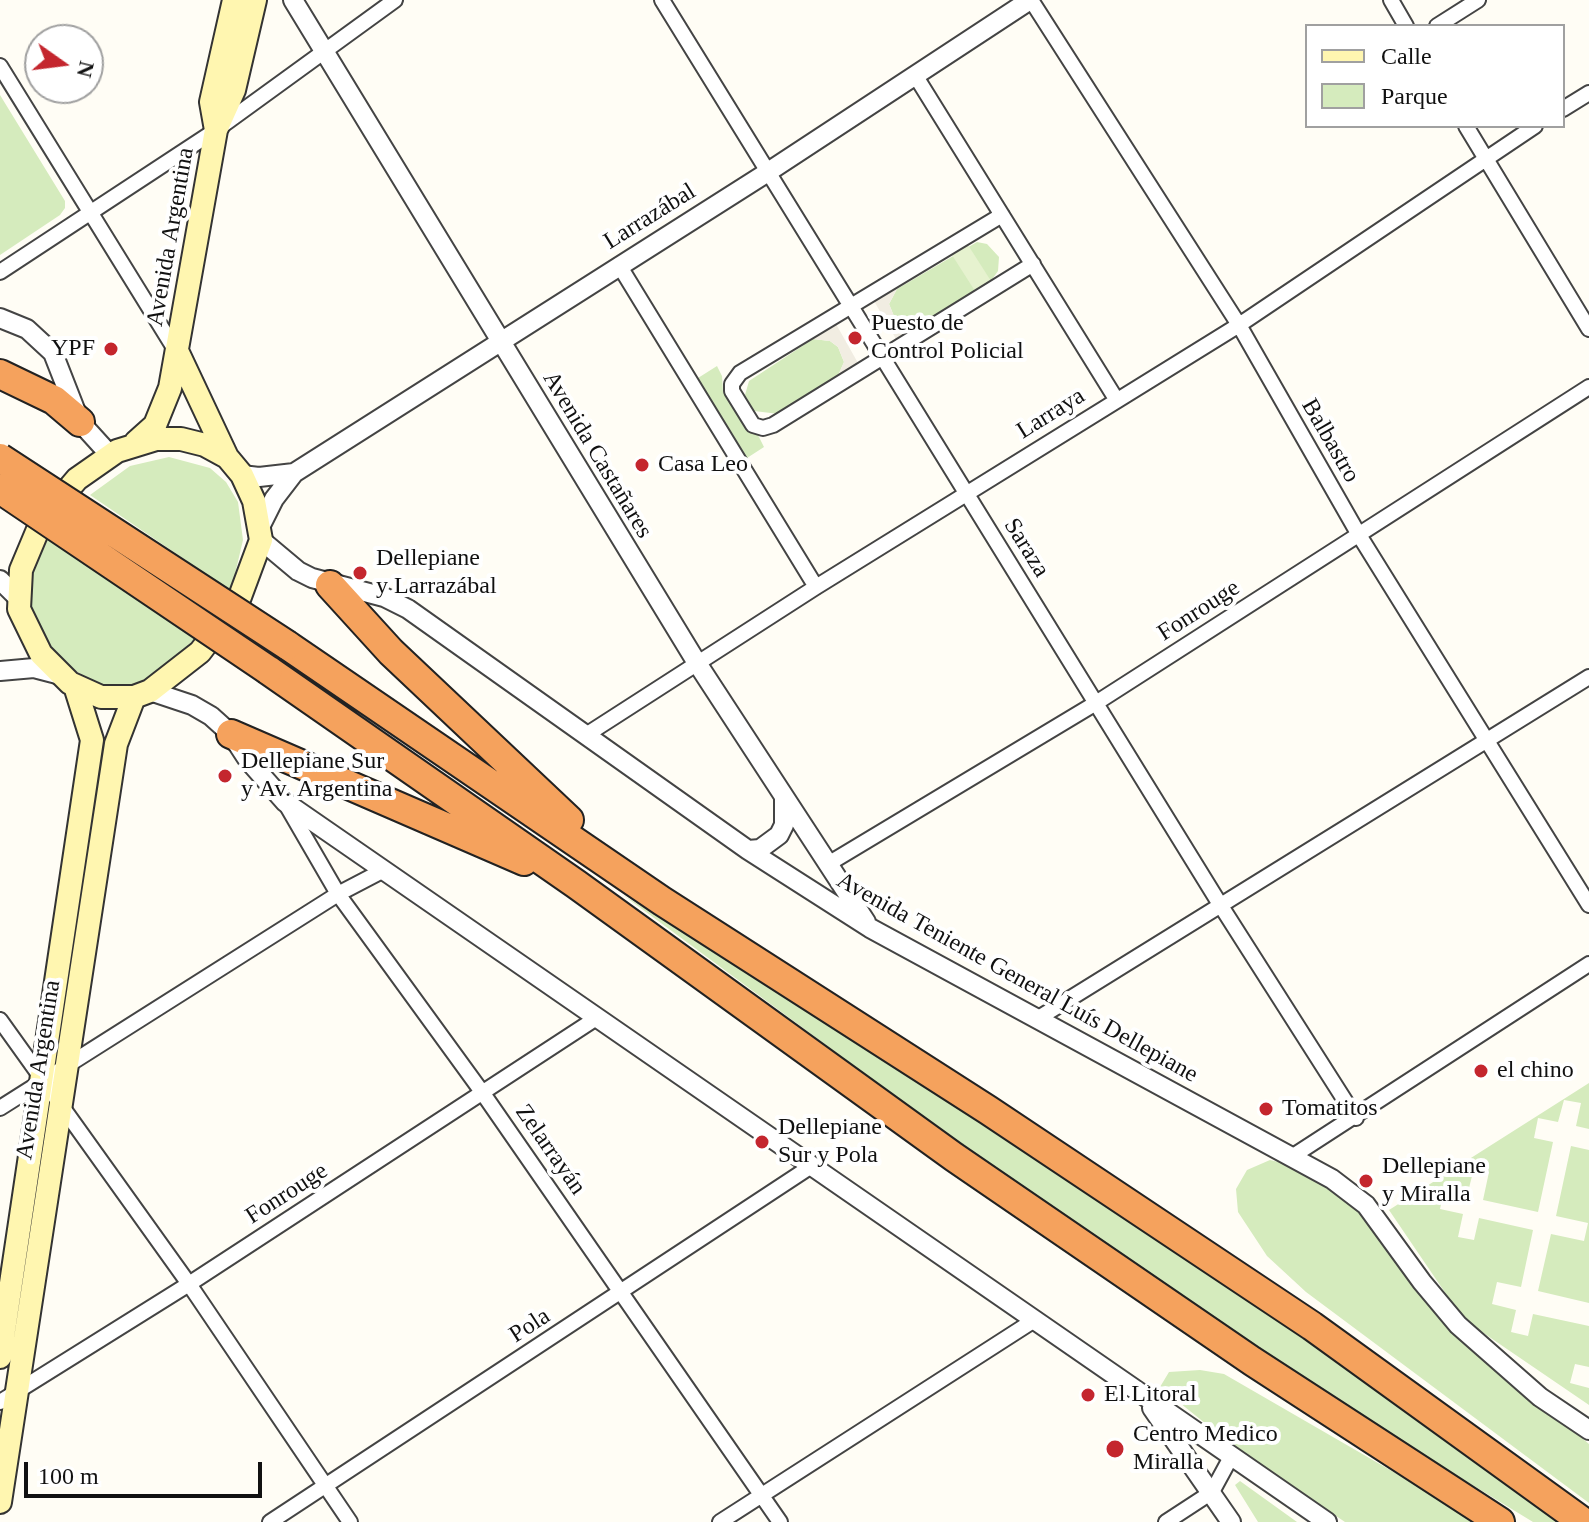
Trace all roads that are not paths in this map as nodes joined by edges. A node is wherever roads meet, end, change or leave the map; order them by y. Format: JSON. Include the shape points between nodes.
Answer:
{"nodes":[{"id":1,"x":234,"y":0,"type":"edge"},
{"id":2,"x":255,"y":0,"type":"edge"},
{"id":3,"x":293,"y":0,"type":"edge"},
{"id":4,"x":395,"y":0,"type":"edge"},
{"id":5,"x":662,"y":0,"type":"edge"},
{"id":6,"x":1031,"y":0,"type":"edge"},
{"id":7,"x":1391,"y":0,"type":"edge"},
{"id":8,"x":1478,"y":0,"type":"edge"},
{"id":9,"x":1405,"y":24,"type":"edge"},
{"id":10,"x":1440,"y":24,"type":"edge"},
{"id":11,"x":324,"y":50,"type":"junction"},
{"id":12,"x":0,"y":66,"type":"edge"},
{"id":13,"x":915,"y":75,"type":"junction"},
{"id":14,"x":1589,"y":93,"type":"edge"},
{"id":15,"x":1565,"y":108,"type":"edge"},
{"id":16,"x":1467,"y":128,"type":"edge"},
{"id":17,"x":1532,"y":128,"type":"edge"},
{"id":18,"x":216,"y":130,"type":"junction"},
{"id":19,"x":1485,"y":157,"type":"junction"},
{"id":20,"x":768,"y":172,"type":"junction"},
{"id":21,"x":90,"y":214,"type":"junction"},
{"id":22,"x":1002,"y":215,"type":"junction"},
{"id":23,"x":1033,"y":264,"type":"junction"},
{"id":24,"x":619,"y":265,"type":"junction"},
{"id":25,"x":0,"y":272,"type":"edge"},
{"id":26,"x":851,"y":307,"type":"junction"},
{"id":27,"x":0,"y":318,"type":"edge"},
{"id":28,"x":1239,"y":325,"type":"junction"},
{"id":29,"x":1589,"y":329,"type":"edge"},
{"id":30,"x":500,"y":341,"type":"junction"},
{"id":31,"x":178,"y":353,"type":"junction"},
{"id":32,"x":882,"y":357,"type":"junction"},
{"id":33,"x":0,"y":374,"type":"edge"},
{"id":34,"x":1589,"y":387,"type":"edge"},
{"id":35,"x":1116,"y":399,"type":"junction"},
{"id":36,"x":80,"y":422,"type":"junction"},
{"id":37,"x":132,"y":445,"type":"junction"},
{"id":38,"x":110,"y":455,"type":"junction"},
{"id":39,"x":227,"y":457,"type":"junction"},
{"id":40,"x":0,"y":458,"type":"edge"},
{"id":41,"x":294,"y":473,"type":"junction"},
{"id":42,"x":242,"y":475,"type":"junction"},
{"id":43,"x":0,"y":489,"type":"edge"},
{"id":44,"x":966,"y":493,"type":"junction"},
{"id":45,"x":261,"y":532,"type":"junction"},
{"id":46,"x":1359,"y":535,"type":"junction"},
{"id":47,"x":0,"y":580,"type":"edge"},
{"id":48,"x":330,"y":585,"type":"junction"},
{"id":49,"x":816,"y":587,"type":"junction"},
{"id":50,"x":18,"y":598,"type":"junction"},
{"id":51,"x":697,"y":663,"type":"junction"},
{"id":52,"x":0,"y":671,"type":"edge"},
{"id":53,"x":1589,"y":677,"type":"edge"},
{"id":54,"x":66,"y":680,"type":"junction"},
{"id":55,"x":142,"y":694,"type":"junction"},
{"id":56,"x":1096,"y":703,"type":"junction"},
{"id":57,"x":231,"y":734,"type":"junction"},
{"id":58,"x":586,"y":735,"type":"junction"},
{"id":59,"x":1489,"y":741,"type":"junction"},
{"id":60,"x":784,"y":799,"type":"junction"},
{"id":61,"x":285,"y":802,"type":"junction"},
{"id":62,"x":748,"y":850,"type":"junction"},
{"id":63,"x":828,"y":864,"type":"junction"},
{"id":64,"x":382,"y":871,"type":"junction"},
{"id":65,"x":576,"y":884,"type":"junction"},
{"id":66,"x":338,"y":894,"type":"junction"},
{"id":67,"x":662,"y":901,"type":"junction"},
{"id":68,"x":1589,"y":905,"type":"edge"},
{"id":69,"x":1221,"y":906,"type":"junction"},
{"id":70,"x":870,"y":928,"type":"junction"},
{"id":71,"x":1589,"y":964,"type":"edge"},
{"id":72,"x":595,"y":1019,"type":"junction"},
{"id":73,"x":1037,"y":1019,"type":"junction"},
{"id":74,"x":0,"y":1020,"type":"edge"},
{"id":75,"x":67,"y":1065,"type":"junction"},
{"id":76,"x":43,"y":1080,"type":"junction"},
{"id":77,"x":482,"y":1092,"type":"junction"},
{"id":78,"x":60,"y":1105,"type":"junction"},
{"id":79,"x":0,"y":1108,"type":"edge"},
{"id":80,"x":1356,"y":1118,"type":"junction"},
{"id":81,"x":1293,"y":1156,"type":"junction"},
{"id":82,"x":813,"y":1165,"type":"junction"},
{"id":83,"x":189,"y":1284,"type":"junction"},
{"id":84,"x":623,"y":1292,"type":"junction"},
{"id":85,"x":1036,"y":1319,"type":"junction"},
{"id":86,"x":0,"y":1357,"type":"edge"},
{"id":87,"x":1142,"y":1392,"type":"junction"},
{"id":88,"x":8,"y":1396,"type":"edge"},
{"id":89,"x":1589,"y":1430,"type":"edge"},
{"id":90,"x":1231,"y":1457,"type":"junction"},
{"id":91,"x":324,"y":1486,"type":"junction"},
{"id":92,"x":1212,"y":1492,"type":"junction"},
{"id":93,"x":762,"y":1495,"type":"junction"},
{"id":94,"x":0,"y":1502,"type":"edge"},
{"id":95,"x":270,"y":1522,"type":"edge"},
{"id":96,"x":350,"y":1522,"type":"edge"},
{"id":97,"x":720,"y":1522,"type":"edge"},
{"id":98,"x":780,"y":1522,"type":"edge"},
{"id":99,"x":1166,"y":1522,"type":"edge"},
{"id":100,"x":1231,"y":1522,"type":"edge"},
{"id":101,"x":1327,"y":1522,"type":"edge"},
{"id":102,"x":1500,"y":1522,"type":"edge"},
{"id":103,"x":1583,"y":1522,"type":"edge"}],
"edges":[{"from":1,"to":18,"type":"main road","name":"Avenida Argentina","via":[[211,102]]},
{"from":2,"to":18,"type":"main road","name":"Avenida Argentina","via":[[234,90]]},
{"from":3,"to":11,"type":"street","name":"Avenida Castañares"},
{"from":4,"to":11,"type":"street"},
{"from":5,"to":20,"type":"street","name":"Saraza"},
{"from":6,"to":13,"type":"street","name":"Larrazábal"},
{"from":6,"to":28,"type":"street","name":"Balbastro"},
{"from":7,"to":9,"type":"street"},
{"from":8,"to":10,"type":"street"},
{"from":11,"to":18,"type":"street"},
{"from":11,"to":30,"type":"street","name":"Avenida Castañares"},
{"from":12,"to":21,"type":"street"},
{"from":13,"to":20,"type":"street","name":"Larrazábal"},
{"from":13,"to":22,"type":"street"},
{"from":14,"to":15,"type":"street"},
{"from":16,"to":19,"type":"street"},
{"from":17,"to":19,"type":"street","name":"Larraya"},
{"from":18,"to":21,"type":"street"},
{"from":18,"to":31,"type":"main road","name":"Avenida Argentina"},
{"from":19,"to":28,"type":"street","name":"Larraya"},
{"from":19,"to":29,"type":"street"},
{"from":20,"to":24,"type":"street","name":"Larrazábal"},
{"from":20,"to":26,"type":"street","name":"Saraza"},
{"from":21,"to":25,"type":"street"},
{"from":21,"to":31,"type":"street"},
{"from":22,"to":23,"type":"street"},
{"from":22,"to":26,"type":"street"},
{"from":23,"to":32,"type":"street"},
{"from":23,"to":35,"type":"street"},
{"from":24,"to":30,"type":"street","name":"Larrazábal"},
{"from":24,"to":49,"type":"street"},
{"from":26,"to":32,"type":"street","name":"Saraza"},
{"from":26,"to":32,"type":"street","via":[[740,373],[732,391],[753,425],[773,425]]},
{"from":27,"to":36,"type":"street","via":[[27,329],[53,353]]},
{"from":28,"to":35,"type":"street","name":"Larraya"},
{"from":28,"to":46,"type":"street","name":"Balbastro"},
{"from":30,"to":41,"type":"street","name":"Larrazábal"},
{"from":30,"to":51,"type":"street","name":"Avenida Castañares"},
{"from":31,"to":37,"type":"main road","name":"Avenida Argentina","via":[[155,425]]},
{"from":31,"to":39,"type":"main road","name":"Avenida Argentina"},
{"from":32,"to":44,"type":"street","name":"Saraza"},
{"from":33,"to":36,"type":"highway","via":[[54,400]]},
{"from":34,"to":46,"type":"street","name":"Fonrouge"},
{"from":35,"to":44,"type":"street","name":"Larraya"},
{"from":36,"to":38,"type":"street"},
{"from":37,"to":38,"type":"main road"},
{"from":37,"to":39,"type":"main road","via":[[181,439]]},
{"from":38,"to":50,"type":"main road","via":[[77,479],[42,520],[21,570]]},
{"from":39,"to":42,"type":"main road"},
{"from":40,"to":67,"type":"highway","bridge":true,"via":[[287,645]]},
{"from":41,"to":42,"type":"street","name":"Larrazábal"},
{"from":41,"to":45,"type":"street","name":"Larrazábal","via":[[274,499]]},
{"from":42,"to":45,"type":"main road"},
{"from":43,"to":65,"type":"highway","bridge":true},
{"from":44,"to":49,"type":"street","name":"Larraya"},
{"from":44,"to":56,"type":"street","name":"Saraza"},
{"from":45,"to":48,"type":"street","name":"Avenida Teniente General Luís Dellepiane","via":[[298,571]]},
{"from":45,"to":55,"type":"main road","via":[[251,573],[221,628],[200,652]]},
{"from":46,"to":56,"type":"street","name":"Fonrouge"},
{"from":46,"to":59,"type":"street","name":"Balbastro"},
{"from":47,"to":50,"type":"street"},
{"from":48,"to":58,"type":"street","name":"Avenida Teniente General Luís Dellepiane","via":[[384,597],[408,609]]},
{"from":48,"to":67,"type":"highway","via":[[391,652],[518,774]]},
{"from":49,"to":51,"type":"street","name":"Larraya"},
{"from":50,"to":54,"type":"main road","via":[[27,631]]},
{"from":51,"to":58,"type":"street","name":"Larraya"},
{"from":51,"to":60,"type":"street","name":"Avenida Castañares"},
{"from":52,"to":54,"type":"street","via":[[34,668]]},
{"from":53,"to":59,"type":"street"},
{"from":54,"to":55,"type":"main road","via":[[101,697]]},
{"from":54,"to":76,"type":"main road","name":"Avenida Argentina","via":[[92,740]]},
{"from":55,"to":57,"type":"street","via":[[192,705]]},
{"from":55,"to":75,"type":"main road","name":"Avenida Argentina","via":[[116,744]]},
{"from":56,"to":63,"type":"street","name":"Fonrouge"},
{"from":56,"to":69,"type":"street","name":"Saraza"},
{"from":57,"to":61,"type":"street"},
{"from":57,"to":65,"type":"highway"},
{"from":58,"to":62,"type":"street","name":"Avenida Teniente General Luís Dellepiane"},
{"from":59,"to":68,"type":"street","name":"Balbastro"},
{"from":59,"to":69,"type":"street"},
{"from":60,"to":62,"type":"street","via":[[779,835],[760,849]]},
{"from":60,"to":63,"type":"street","name":"Avenida Castañares"},
{"from":61,"to":64,"type":"street"},
{"from":61,"to":66,"type":"street","name":"Zelarrayán"},
{"from":62,"to":70,"type":"street","name":"Avenida Teniente General Luís Dellepiane"},
{"from":63,"to":70,"type":"street","name":"Avenida Castañares"},
{"from":64,"to":66,"type":"street"},
{"from":64,"to":72,"type":"street"},
{"from":65,"to":102,"type":"highway","via":[[954,1157]]},
{"from":66,"to":75,"type":"street"},
{"from":66,"to":77,"type":"street","name":"Zelarrayán"},
{"from":67,"to":103,"type":"highway","via":[[1312,1326]]},
{"from":69,"to":73,"type":"street"},
{"from":69,"to":80,"type":"street","name":"Saraza"},
{"from":70,"to":73,"type":"street","name":"Avenida Teniente General Luís Dellepiane"},
{"from":71,"to":80,"type":"street"},
{"from":72,"to":77,"type":"street","name":"Fonrouge"},
{"from":72,"to":82,"type":"street"},
{"from":73,"to":81,"type":"street","name":"Avenida Teniente General Luís Dellepiane"},
{"from":74,"to":76,"type":"street"},
{"from":75,"to":76,"type":"street"},
{"from":75,"to":78,"type":"main road","name":"Avenida Argentina"},
{"from":76,"to":78,"type":"street"},
{"from":76,"to":79,"type":"street"},
{"from":76,"to":86,"type":"main road","name":"Avenida Argentina"},
{"from":77,"to":83,"type":"street","name":"Fonrouge"},
{"from":77,"to":84,"type":"street","name":"Zelarrayán"},
{"from":78,"to":83,"type":"street"},
{"from":78,"to":88,"type":"main road","name":"Avenida Argentina"},
{"from":80,"to":81,"type":"street"},
{"from":81,"to":89,"type":"street","name":"Avenida Teniente General Luís Dellepiane","via":[[1366,1205],[1458,1325],[1540,1397]]},
{"from":82,"to":84,"type":"street","name":"Pola"},
{"from":82,"to":85,"type":"street"},
{"from":83,"to":88,"type":"street","name":"Fonrouge"},
{"from":83,"to":91,"type":"street"},
{"from":84,"to":91,"type":"street","name":"Pola"},
{"from":84,"to":93,"type":"street","name":"Zelarrayán"},
{"from":85,"to":87,"type":"street"},
{"from":85,"to":93,"type":"street"},
{"from":87,"to":90,"type":"street"},
{"from":87,"to":92,"type":"street"},
{"from":88,"to":94,"type":"main road","name":"Avenida Argentina"},
{"from":90,"to":92,"type":"street"},
{"from":90,"to":101,"type":"street"},
{"from":91,"to":95,"type":"street","name":"Pola"},
{"from":91,"to":96,"type":"street"},
{"from":92,"to":99,"type":"street"},
{"from":92,"to":100,"type":"street"},
{"from":93,"to":97,"type":"street"},
{"from":93,"to":98,"type":"street","name":"Zelarrayán"}]}
